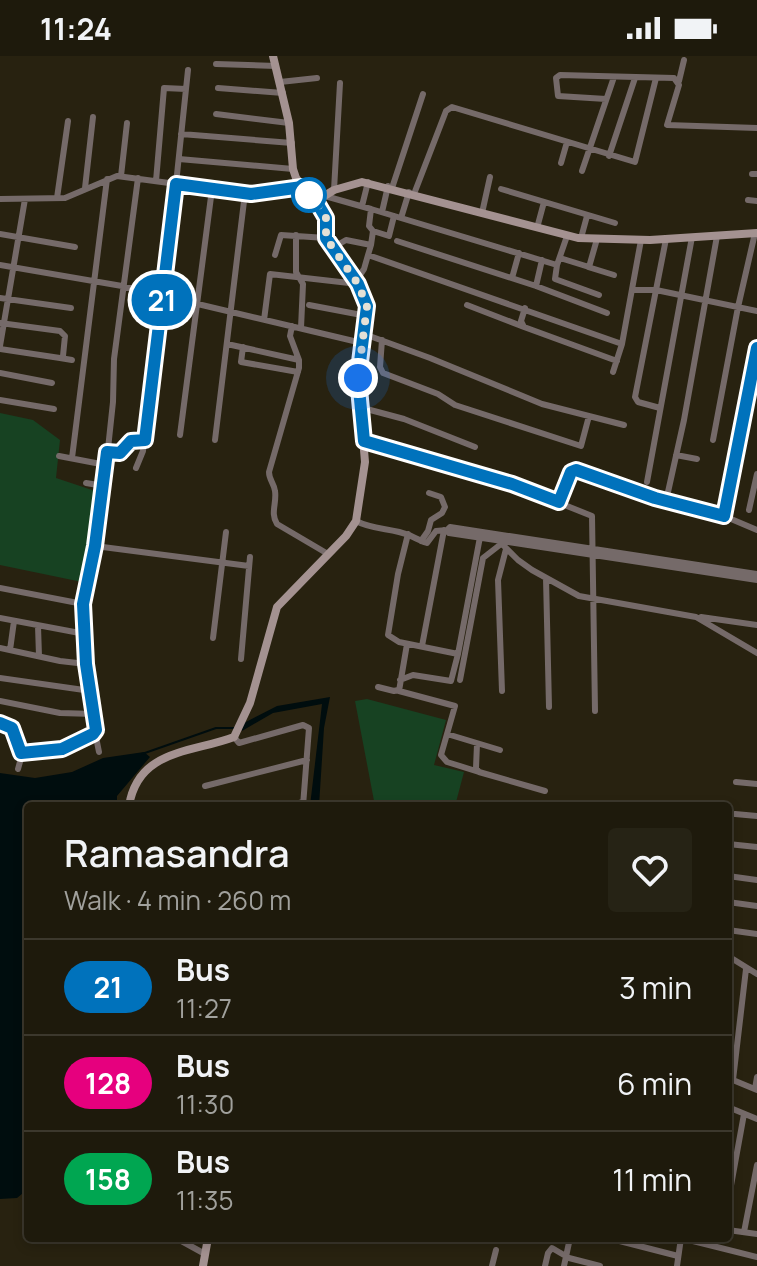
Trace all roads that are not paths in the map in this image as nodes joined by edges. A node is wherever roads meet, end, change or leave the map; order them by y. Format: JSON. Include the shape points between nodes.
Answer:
{"nodes":[{"id":1,"x":273,"y":56,"type":"edge"},
{"id":2,"x":684,"y":60,"type":"dead end"},
{"id":3,"x":216,"y":64,"type":"dead end"},
{"id":4,"x":276,"y":66,"type":"junction"},
{"id":5,"x":188,"y":70,"type":"dead end"},
{"id":6,"x":614,"y":77,"type":"junction"},
{"id":7,"x":317,"y":78,"type":"dead end"},
{"id":8,"x":635,"y":78,"type":"junction"},
{"id":9,"x":656,"y":78,"type":"junction"},
{"id":10,"x":679,"y":81,"type":"junction"},
{"id":11,"x":280,"y":82,"type":"junction"},
{"id":12,"x":340,"y":83,"type":"dead end"},
{"id":13,"x":218,"y":88,"type":"dead end"},
{"id":14,"x":186,"y":89,"type":"junction"},
{"id":15,"x":283,"y":93,"type":"junction"},
{"id":16,"x":423,"y":94,"type":"dead end"},
{"id":17,"x":606,"y":99,"type":"junction"},
{"id":18,"x":216,"y":114,"type":"dead end"},
{"id":19,"x":93,"y":117,"type":"dead end"},
{"id":20,"x":68,"y":121,"type":"dead end"},
{"id":21,"x":127,"y":123,"type":"dead end"},
{"id":22,"x":289,"y":123,"type":"junction"},
{"id":23,"x":757,"y":128,"type":"edge"},
{"id":24,"x":181,"y":134,"type":"junction"},
{"id":25,"x":567,"y":142,"type":"junction"},
{"id":26,"x":292,"y":143,"type":"junction"},
{"id":27,"x":590,"y":149,"type":"junction"},
{"id":28,"x":609,"y":156,"type":"junction"},
{"id":29,"x":179,"y":159,"type":"junction"},
{"id":30,"x":561,"y":163,"type":"dead end"},
{"id":31,"x":293,"y":169,"type":"junction"},
{"id":32,"x":582,"y":171,"type":"dead end"},
{"id":33,"x":121,"y":176,"type":"junction"},
{"id":34,"x":490,"y":177,"type":"dead end"},
{"id":35,"x":138,"y":178,"type":"junction"},
{"id":36,"x":107,"y":179,"type":"junction"},
{"id":37,"x":156,"y":181,"type":"junction"},
{"id":38,"x":368,"y":182,"type":"junction"},
{"id":39,"x":176,"y":184,"type":"junction"},
{"id":40,"x":302,"y":187,"type":"junction"},
{"id":41,"x":390,"y":187,"type":"junction"},
{"id":42,"x":85,"y":188,"type":"junction"},
{"id":43,"x":212,"y":189,"type":"junction"},
{"id":44,"x":501,"y":189,"type":"dead end"},
{"id":45,"x":245,"y":193,"type":"junction"},
{"id":46,"x":330,"y":193,"type":"junction"},
{"id":47,"x":412,"y":193,"type":"junction"},
{"id":48,"x":57,"y":198,"type":"junction"},
{"id":49,"x":0,"y":199,"type":"edge"},
{"id":50,"x":25,"y":199,"type":"junction"},
{"id":51,"x":748,"y":200,"type":"dead end"},
{"id":52,"x":316,"y":201,"type":"junction"},
{"id":53,"x":757,"y":201,"type":"edge"},
{"id":54,"x":544,"y":202,"type":"junction"},
{"id":55,"x":362,"y":206,"type":"junction"},
{"id":56,"x":371,"y":209,"type":"junction"},
{"id":57,"x":382,"y":212,"type":"junction"},
{"id":58,"x":482,"y":213,"type":"junction"},
{"id":59,"x":587,"y":216,"type":"junction"},
{"id":60,"x":398,"y":217,"type":"junction"},
{"id":61,"x":615,"y":223,"type":"dead end"},
{"id":62,"x":537,"y":228,"type":"junction"},
{"id":63,"x":373,"y":231,"type":"junction"},
{"id":64,"x":756,"y":233,"type":"edge"},
{"id":65,"x":0,"y":234,"type":"edge"},
{"id":66,"x":296,"y":235,"type":"junction"},
{"id":67,"x":567,"y":236,"type":"junction"},
{"id":68,"x":717,"y":236,"type":"junction"},
{"id":69,"x":692,"y":237,"type":"junction"},
{"id":70,"x":18,"y":238,"type":"junction"},
{"id":71,"x":326,"y":238,"type":"junction"},
{"id":72,"x":581,"y":238,"type":"junction"},
{"id":73,"x":597,"y":239,"type":"junction"},
{"id":74,"x":666,"y":239,"type":"junction"},
{"id":75,"x":641,"y":240,"type":"junction"},
{"id":76,"x":397,"y":241,"type":"dead end"},
{"id":77,"x":371,"y":245,"type":"junction"},
{"id":78,"x":75,"y":247,"type":"dead end"},
{"id":79,"x":334,"y":247,"type":"junction"},
{"id":80,"x":519,"y":253,"type":"junction"},
{"id":81,"x":275,"y":255,"type":"dead end"},
{"id":82,"x":368,"y":255,"type":"junction"},
{"id":83,"x":542,"y":260,"type":"junction"},
{"id":84,"x":559,"y":261,"type":"junction"},
{"id":85,"x":0,"y":265,"type":"edge"},
{"id":86,"x":14,"y":267,"type":"junction"},
{"id":87,"x":588,"y":267,"type":"junction"},
{"id":88,"x":614,"y":275,"type":"dead end"},
{"id":89,"x":297,"y":277,"type":"junction"},
{"id":90,"x":512,"y":278,"type":"junction"},
{"id":91,"x":96,"y":282,"type":"junction"},
{"id":92,"x":357,"y":283,"type":"junction"},
{"id":93,"x":122,"y":286,"type":"junction"},
{"id":94,"x":536,"y":286,"type":"junction"},
{"id":95,"x":632,"y":290,"type":"junction"},
{"id":96,"x":656,"y":290,"type":"junction"},
{"id":97,"x":599,"y":295,"type":"dead end"},
{"id":98,"x":162,"y":296,"type":"junction"},
{"id":99,"x":681,"y":296,"type":"junction"},
{"id":100,"x":4,"y":299,"type":"edge"},
{"id":101,"x":704,"y":302,"type":"junction"},
{"id":102,"x":196,"y":304,"type":"junction"},
{"id":103,"x":309,"y":305,"type":"dead end"},
{"id":104,"x":467,"y":305,"type":"dead end"},
{"id":105,"x":738,"y":307,"type":"junction"},
{"id":106,"x":71,"y":308,"type":"dead end"},
{"id":107,"x":525,"y":308,"type":"junction"},
{"id":108,"x":757,"y":311,"type":"edge"},
{"id":109,"x":231,"y":312,"type":"junction"},
{"id":110,"x":607,"y":313,"type":"dead end"},
{"id":111,"x":367,"y":316,"type":"junction"},
{"id":112,"x":264,"y":320,"type":"junction"},
{"id":113,"x":2,"y":324,"type":"edge"},
{"id":114,"x":292,"y":326,"type":"junction"},
{"id":115,"x":524,"y":327,"type":"junction"},
{"id":116,"x":301,"y":328,"type":"junction"},
{"id":117,"x":363,"y":338,"type":"junction"},
{"id":118,"x":382,"y":340,"type":"junction"},
{"id":119,"x":227,"y":344,"type":"junction"},
{"id":120,"x":622,"y":344,"type":"junction"},
{"id":121,"x":0,"y":347,"type":"edge"},
{"id":122,"x":243,"y":347,"type":"junction"},
{"id":123,"x":757,"y":348,"type":"edge"},
{"id":124,"x":60,"y":358,"type":"junction"},
{"id":125,"x":72,"y":360,"type":"dead end"},
{"id":126,"x":299,"y":360,"type":"junction"},
{"id":127,"x":617,"y":361,"type":"junction"},
{"id":128,"x":298,"y":372,"type":"junction"},
{"id":129,"x":613,"y":372,"type":"dead end"},
{"id":130,"x":0,"y":373,"type":"edge"},
{"id":131,"x":52,"y":383,"type":"dead end"},
{"id":132,"x":0,"y":400,"type":"edge"},
{"id":133,"x":747,"y":401,"type":"junction"},
{"id":134,"x":757,"y":404,"type":"edge"},
{"id":135,"x":359,"y":407,"type":"junction"},
{"id":136,"x":660,"y":408,"type":"junction"},
{"id":137,"x":54,"y":409,"type":"dead end"},
{"id":138,"x":589,"y":416,"type":"junction"},
{"id":139,"x":624,"y":425,"type":"dead end"},
{"id":140,"x":180,"y":435,"type":"dead end"},
{"id":141,"x":145,"y":440,"type":"junction"},
{"id":142,"x":215,"y":440,"type":"dead end"},
{"id":143,"x":713,"y":440,"type":"dead end"},
{"id":144,"x":364,"y":441,"type":"junction"},
{"id":145,"x":475,"y":447,"type":"dead end"},
{"id":146,"x":107,"y":452,"type":"junction"},
{"id":147,"x":676,"y":455,"type":"junction"},
{"id":148,"x":59,"y":456,"type":"dead end"},
{"id":149,"x":72,"y":458,"type":"junction"},
{"id":150,"x":697,"y":459,"type":"dead end"},
{"id":151,"x":106,"y":465,"type":"junction"},
{"id":152,"x":136,"y":468,"type":"dead end"},
{"id":153,"x":757,"y":474,"type":"edge"},
{"id":154,"x":647,"y":482,"type":"dead end"},
{"id":155,"x":86,"y":483,"type":"dead end"},
{"id":156,"x":104,"y":486,"type":"junction"},
{"id":157,"x":429,"y":493,"type":"dead end"},
{"id":158,"x":666,"y":501,"type":"junction"},
{"id":159,"x":559,"y":502,"type":"junction"},
{"id":160,"x":749,"y":510,"type":"dead end"},
{"id":161,"x":724,"y":516,"type":"junction"},
{"id":162,"x":356,"y":521,"type":"junction"},
{"id":163,"x":445,"y":530,"type":"junction"},
{"id":164,"x":757,"y":530,"type":"edge"},
{"id":165,"x":226,"y":532,"type":"dead end"},
{"id":166,"x":408,"y":534,"type":"junction"},
{"id":167,"x":480,"y":537,"type":"junction"},
{"id":168,"x":421,"y":541,"type":"junction"},
{"id":169,"x":502,"y":545,"type":"junction"},
{"id":170,"x":95,"y":546,"type":"junction"},
{"id":171,"x":592,"y":552,"type":"junction"},
{"id":172,"x":328,"y":554,"type":"junction"},
{"id":173,"x":250,"y":557,"type":"dead end"},
{"id":174,"x":222,"y":563,"type":"junction"},
{"id":175,"x":249,"y":566,"type":"junction"},
{"id":176,"x":757,"y":577,"type":"edge"},
{"id":177,"x":546,"y":578,"type":"junction"},
{"id":178,"x":0,"y":588,"type":"edge"},
{"id":179,"x":592,"y":600,"type":"junction"},
{"id":180,"x":83,"y":604,"type":"junction"},
{"id":181,"x":696,"y":617,"type":"junction"},
{"id":182,"x":0,"y":618,"type":"edge"},
{"id":183,"x":14,"y":621,"type":"junction"},
{"id":184,"x":757,"y":625,"type":"edge"},
{"id":185,"x":38,"y":626,"type":"junction"},
{"id":186,"x":85,"y":634,"type":"junction"},
{"id":187,"x":213,"y":638,"type":"dead end"},
{"id":188,"x":407,"y":644,"type":"junction"},
{"id":189,"x":422,"y":646,"type":"junction"},
{"id":190,"x":0,"y":648,"type":"edge"},
{"id":191,"x":10,"y":650,"type":"junction"},
{"id":192,"x":757,"y":653,"type":"edge"},
{"id":193,"x":462,"y":655,"type":"junction"},
{"id":194,"x":39,"y":656,"type":"junction"},
{"id":195,"x":241,"y":659,"type":"dead end"},
{"id":196,"x":86,"y":664,"type":"junction"},
{"id":197,"x":0,"y":678,"type":"edge"},
{"id":198,"x":400,"y":680,"type":"junction"},
{"id":199,"x":460,"y":680,"type":"dead end"},
{"id":200,"x":378,"y":687,"type":"dead end"},
{"id":201,"x":398,"y":690,"type":"junction"},
{"id":202,"x":91,"y":691,"type":"junction"},
{"id":203,"x":502,"y":691,"type":"dead end"},
{"id":204,"x":0,"y":701,"type":"edge"},
{"id":205,"x":549,"y":707,"type":"dead end"},
{"id":206,"x":595,"y":711,"type":"dead end"},
{"id":207,"x":94,"y":714,"type":"junction"},
{"id":208,"x":0,"y":723,"type":"edge"},
{"id":209,"x":237,"y":730,"type":"junction"},
{"id":210,"x":95,"y":732,"type":"junction"},
{"id":211,"x":447,"y":734,"type":"junction"},
{"id":212,"x":477,"y":744,"type":"junction"},
{"id":213,"x":500,"y":750,"type":"dead end"},
{"id":214,"x":99,"y":752,"type":"dead end"},
{"id":215,"x":21,"y":753,"type":"junction"},
{"id":216,"x":307,"y":760,"type":"junction"},
{"id":217,"x":18,"y":769,"type":"dead end"},
{"id":218,"x":479,"y":772,"type":"junction"},
{"id":219,"x":736,"y":782,"type":"dead end"},
{"id":220,"x":757,"y":784,"type":"edge"},
{"id":221,"x":205,"y":786,"type":"dead end"},
{"id":222,"x":545,"y":791,"type":"dead end"},
{"id":223,"x":130,"y":802,"type":"edge"},
{"id":224,"x":303,"y":802,"type":"edge"},
{"id":225,"x":735,"y":814,"type":"dead end"},
{"id":226,"x":757,"y":816,"type":"edge"},
{"id":227,"x":732,"y":844,"type":"edge"},
{"id":228,"x":757,"y":847,"type":"edge"},
{"id":229,"x":732,"y":877,"type":"edge"},
{"id":230,"x":757,"y":880,"type":"edge"},
{"id":231,"x":732,"y":903,"type":"edge"},
{"id":232,"x":757,"y":906,"type":"edge"},
{"id":233,"x":732,"y":931,"type":"edge"},
{"id":234,"x":757,"y":934,"type":"edge"},
{"id":235,"x":732,"y":959,"type":"edge"},
{"id":236,"x":746,"y":969,"type":"junction"},
{"id":237,"x":757,"y":974,"type":"edge"},
{"id":238,"x":732,"y":1072,"type":"edge"},
{"id":239,"x":757,"y":1077,"type":"edge"},
{"id":240,"x":732,"y":1079,"type":"edge"},
{"id":241,"x":756,"y":1090,"type":"edge"},
{"id":242,"x":732,"y":1109,"type":"edge"},
{"id":243,"x":744,"y":1114,"type":"junction"},
{"id":244,"x":757,"y":1119,"type":"edge"},
{"id":245,"x":757,"y":1165,"type":"edge"},
{"id":246,"x":732,"y":1180,"type":"edge"},
{"id":247,"x":732,"y":1230,"type":"edge"},
{"id":248,"x":744,"y":1232,"type":"junction"},
{"id":249,"x":757,"y":1234,"type":"edge"},
{"id":250,"x":183,"y":1242,"type":"edge"},
{"id":251,"x":207,"y":1242,"type":"edge"},
{"id":252,"x":569,"y":1242,"type":"edge"},
{"id":253,"x":624,"y":1242,"type":"edge"},
{"id":254,"x":680,"y":1242,"type":"edge"},
{"id":255,"x":697,"y":1242,"type":"edge"},
{"id":256,"x":496,"y":1250,"type":"dead end"},
{"id":257,"x":205,"y":1254,"type":"junction"},
{"id":258,"x":678,"y":1256,"type":"junction"},
{"id":259,"x":567,"y":1257,"type":"junction"},
{"id":260,"x":757,"y":1257,"type":"edge"},
{"id":261,"x":203,"y":1266,"type":"edge"},
{"id":262,"x":492,"y":1266,"type":"edge"},
{"id":263,"x":545,"y":1266,"type":"edge"},
{"id":264,"x":564,"y":1266,"type":"edge"},
{"id":265,"x":600,"y":1266,"type":"edge"},
{"id":266,"x":677,"y":1266,"type":"edge"}],
"edges":[{"from":1,"to":4,"type":"street"},
{"from":2,"to":10,"type":"street"},
{"from":3,"to":4,"type":"street"},
{"from":4,"to":11,"type":"street"},
{"from":5,"to":14,"type":"street"},
{"from":6,"to":8,"type":"street"},
{"from":6,"to":17,"type":"street"},
{"from":6,"to":17,"type":"street","via":[[556,78],[558,96]]},
{"from":7,"to":11,"type":"street"},
{"from":8,"to":9,"type":"street"},
{"from":8,"to":28,"type":"street"},
{"from":9,"to":10,"type":"street"},
{"from":9,"to":28,"type":"street","via":[[635,162]]},
{"from":10,"to":23,"type":"street","via":[[667,125]]},
{"from":11,"to":15,"type":"street"},
{"from":12,"to":46,"type":"street"},
{"from":13,"to":15,"type":"street"},
{"from":14,"to":24,"type":"street"},
{"from":14,"to":37,"type":"street","via":[[164,88]]},
{"from":15,"to":22,"type":"street"},
{"from":16,"to":41,"type":"street"},
{"from":17,"to":27,"type":"street"},
{"from":18,"to":22,"type":"street"},
{"from":19,"to":42,"type":"street"},
{"from":20,"to":48,"type":"street"},
{"from":21,"to":33,"type":"street"},
{"from":22,"to":26,"type":"street"},
{"from":24,"to":26,"type":"street"},
{"from":24,"to":29,"type":"street"},
{"from":25,"to":27,"type":"street"},
{"from":25,"to":30,"type":"street"},
{"from":25,"to":47,"type":"street","via":[[451,107]]},
{"from":26,"to":31,"type":"street"},
{"from":27,"to":28,"type":"street"},
{"from":27,"to":32,"type":"street"},
{"from":29,"to":31,"type":"street"},
{"from":29,"to":39,"type":"street"},
{"from":31,"to":40,"type":"street"},
{"from":33,"to":35,"type":"street"},
{"from":33,"to":36,"type":"street"},
{"from":34,"to":58,"type":"street"},
{"from":35,"to":37,"type":"street"},
{"from":35,"to":93,"type":"street"},
{"from":36,"to":42,"type":"street"},
{"from":36,"to":91,"type":"street"},
{"from":37,"to":39,"type":"street"},
{"from":38,"to":41,"type":"street"},
{"from":38,"to":46,"type":"street"},
{"from":38,"to":55,"type":"street"},
{"from":39,"to":43,"type":"street"},
{"from":39,"to":98,"type":"street"},
{"from":40,"to":45,"type":"street"},
{"from":40,"to":52,"type":"street"},
{"from":41,"to":47,"type":"street"},
{"from":41,"to":57,"type":"street"},
{"from":42,"to":48,"type":"street"},
{"from":43,"to":45,"type":"street"},
{"from":43,"to":102,"type":"street"},
{"from":44,"to":54,"type":"street"},
{"from":45,"to":109,"type":"street"},
{"from":46,"to":52,"type":"street"},
{"from":46,"to":55,"type":"street"},
{"from":47,"to":58,"type":"street"},
{"from":47,"to":60,"type":"street"},
{"from":48,"to":50,"type":"street"},
{"from":49,"to":50,"type":"street"},
{"from":50,"to":70,"type":"street"},
{"from":51,"to":53,"type":"street"},
{"from":52,"to":71,"type":"street","via":[[326,218]]},
{"from":54,"to":59,"type":"street"},
{"from":54,"to":62,"type":"street"},
{"from":55,"to":56,"type":"street"},
{"from":56,"to":57,"type":"street"},
{"from":56,"to":63,"type":"street"},
{"from":57,"to":60,"type":"street"},
{"from":58,"to":62,"type":"street"},
{"from":59,"to":61,"type":"street"},
{"from":59,"to":72,"type":"street"},
{"from":60,"to":63,"type":"street","via":[[389,236]]},
{"from":60,"to":80,"type":"street"},
{"from":62,"to":67,"type":"street"},
{"from":63,"to":77,"type":"street"},
{"from":64,"to":68,"type":"street"},
{"from":64,"to":105,"type":"street"},
{"from":65,"to":70,"type":"street"},
{"from":66,"to":71,"type":"street"},
{"from":66,"to":81,"type":"street","via":[[281,235]]},
{"from":66,"to":89,"type":"street"},
{"from":67,"to":72,"type":"street"},
{"from":67,"to":84,"type":"street"},
{"from":68,"to":69,"type":"street"},
{"from":68,"to":101,"type":"street"},
{"from":69,"to":74,"type":"street"},
{"from":69,"to":99,"type":"street"},
{"from":70,"to":78,"type":"street"},
{"from":70,"to":86,"type":"street"},
{"from":71,"to":79,"type":"street"},
{"from":72,"to":73,"type":"street"},
{"from":73,"to":75,"type":"street"},
{"from":73,"to":87,"type":"street"},
{"from":74,"to":75,"type":"street"},
{"from":74,"to":96,"type":"street"},
{"from":75,"to":95,"type":"street"},
{"from":76,"to":90,"type":"street"},
{"from":77,"to":79,"type":"street","via":[[346,240]]},
{"from":77,"to":82,"type":"street"},
{"from":79,"to":92,"type":"street"},
{"from":80,"to":83,"type":"street"},
{"from":80,"to":90,"type":"street"},
{"from":82,"to":92,"type":"street"},
{"from":82,"to":107,"type":"street"},
{"from":83,"to":84,"type":"street"},
{"from":83,"to":94,"type":"street"},
{"from":84,"to":87,"type":"street"},
{"from":84,"to":97,"type":"street","via":[[555,279]]},
{"from":85,"to":86,"type":"street"},
{"from":86,"to":91,"type":"street"},
{"from":86,"to":100,"type":"street"},
{"from":87,"to":88,"type":"street"},
{"from":89,"to":92,"type":"street"},
{"from":89,"to":112,"type":"street","via":[[269,275]]},
{"from":89,"to":116,"type":"street","via":[[303,284]]},
{"from":90,"to":94,"type":"street"},
{"from":91,"to":93,"type":"street"},
{"from":91,"to":149,"type":"street"},
{"from":92,"to":111,"type":"street"},
{"from":93,"to":98,"type":"street"},
{"from":93,"to":146,"type":"street"},
{"from":94,"to":110,"type":"street"},
{"from":95,"to":96,"type":"street"},
{"from":95,"to":120,"type":"street"},
{"from":96,"to":99,"type":"street"},
{"from":96,"to":136,"type":"street","via":[[635,397]]},
{"from":98,"to":102,"type":"street"},
{"from":98,"to":141,"type":"street"},
{"from":99,"to":101,"type":"street"},
{"from":99,"to":136,"type":"street"},
{"from":100,"to":106,"type":"street"},
{"from":100,"to":113,"type":"street"},
{"from":101,"to":105,"type":"street"},
{"from":101,"to":147,"type":"street"},
{"from":102,"to":109,"type":"street"},
{"from":102,"to":140,"type":"street"},
{"from":103,"to":111,"type":"street"},
{"from":104,"to":115,"type":"street"},
{"from":105,"to":108,"type":"street"},
{"from":105,"to":143,"type":"street"},
{"from":107,"to":115,"type":"street"},
{"from":107,"to":120,"type":"street"},
{"from":109,"to":112,"type":"street"},
{"from":109,"to":119,"type":"street"},
{"from":111,"to":117,"type":"street"},
{"from":112,"to":114,"type":"street"},
{"from":113,"to":121,"type":"street"},
{"from":113,"to":124,"type":"street","via":[[63,332]]},
{"from":114,"to":116,"type":"street"},
{"from":114,"to":126,"type":"street"},
{"from":115,"to":127,"type":"street"},
{"from":116,"to":117,"type":"street"},
{"from":117,"to":118,"type":"street"},
{"from":117,"to":135,"type":"street"},
{"from":118,"to":138,"type":"street","via":[[524,398]]},
{"from":118,"to":138,"type":"street","via":[[381,371],[455,405],[581,446]]},
{"from":119,"to":122,"type":"street"},
{"from":119,"to":142,"type":"street"},
{"from":120,"to":127,"type":"street"},
{"from":121,"to":124,"type":"street"},
{"from":122,"to":126,"type":"street"},
{"from":122,"to":128,"type":"street","via":[[241,362]]},
{"from":123,"to":133,"type":"street"},
{"from":124,"to":125,"type":"street"},
{"from":126,"to":128,"type":"street"},
{"from":127,"to":129,"type":"street"},
{"from":128,"to":172,"type":"street","via":[[269,475],[275,491],[274,519]]},
{"from":130,"to":131,"type":"street"},
{"from":132,"to":137,"type":"street"},
{"from":133,"to":134,"type":"street"},
{"from":133,"to":161,"type":"street"},
{"from":135,"to":144,"type":"street"},
{"from":135,"to":145,"type":"street"},
{"from":136,"to":154,"type":"street"},
{"from":138,"to":139,"type":"street"},
{"from":141,"to":146,"type":"street","via":[[131,441],[120,453]]},
{"from":141,"to":152,"type":"street"},
{"from":144,"to":159,"type":"street"},
{"from":144,"to":162,"type":"street"},
{"from":146,"to":151,"type":"street"},
{"from":147,"to":150,"type":"street"},
{"from":147,"to":158,"type":"street"},
{"from":148,"to":149,"type":"street"},
{"from":149,"to":151,"type":"street"},
{"from":151,"to":156,"type":"street"},
{"from":153,"to":160,"type":"street"},
{"from":155,"to":156,"type":"street"},
{"from":156,"to":170,"type":"street"},
{"from":157,"to":168,"type":"street","via":[[441,497],[445,507]]},
{"from":158,"to":159,"type":"street","via":[[576,470]]},
{"from":158,"to":161,"type":"street"},
{"from":159,"to":171,"type":"street","via":[[592,516]]},
{"from":161,"to":164,"type":"street"},
{"from":162,"to":166,"type":"street"},
{"from":162,"to":172,"type":"street"},
{"from":163,"to":167,"type":"street"},
{"from":163,"to":168,"type":"street","via":[[436,531],[427,543]]},
{"from":163,"to":171,"type":"street"},
{"from":163,"to":189,"type":"street"},
{"from":165,"to":174,"type":"street"},
{"from":166,"to":168,"type":"street"},
{"from":166,"to":188,"type":"street","via":[[388,633]]},
{"from":167,"to":169,"type":"street"},
{"from":167,"to":193,"type":"street"},
{"from":169,"to":171,"type":"street"},
{"from":169,"to":177,"type":"street"},
{"from":169,"to":193,"type":"street","via":[[483,558]]},
{"from":169,"to":203,"type":"street"},
{"from":170,"to":174,"type":"street"},
{"from":170,"to":180,"type":"street"},
{"from":171,"to":176,"type":"street"},
{"from":171,"to":179,"type":"street"},
{"from":172,"to":209,"type":"street","via":[[277,607],[250,703]]},
{"from":173,"to":175,"type":"street"},
{"from":174,"to":175,"type":"street"},
{"from":174,"to":187,"type":"street"},
{"from":175,"to":195,"type":"street"},
{"from":177,"to":179,"type":"street"},
{"from":177,"to":205,"type":"street"},
{"from":178,"to":180,"type":"street"},
{"from":179,"to":181,"type":"street"},
{"from":179,"to":206,"type":"street"},
{"from":180,"to":186,"type":"street"},
{"from":181,"to":184,"type":"street"},
{"from":181,"to":192,"type":"street"},
{"from":182,"to":183,"type":"street"},
{"from":183,"to":185,"type":"street"},
{"from":183,"to":191,"type":"street"},
{"from":185,"to":186,"type":"street"},
{"from":185,"to":194,"type":"street"},
{"from":186,"to":196,"type":"street"},
{"from":188,"to":189,"type":"street"},
{"from":188,"to":198,"type":"street"},
{"from":189,"to":193,"type":"street"},
{"from":190,"to":191,"type":"street"},
{"from":191,"to":194,"type":"street"},
{"from":193,"to":198,"type":"street","via":[[451,681],[413,675]]},
{"from":193,"to":199,"type":"street"},
{"from":194,"to":196,"type":"street"},
{"from":196,"to":202,"type":"street"},
{"from":197,"to":202,"type":"street"},
{"from":198,"to":201,"type":"street"},
{"from":200,"to":201,"type":"street"},
{"from":201,"to":211,"type":"street","via":[[455,706]]},
{"from":202,"to":207,"type":"street"},
{"from":204,"to":207,"type":"street"},
{"from":207,"to":210,"type":"street"},
{"from":208,"to":215,"type":"street","via":[[12,728]]},
{"from":209,"to":216,"type":"street","via":[[239,743],[305,725],[310,732]]},
{"from":209,"to":223,"type":"street","via":[[165,757],[136,784]]},
{"from":210,"to":214,"type":"street"},
{"from":210,"to":215,"type":"street","via":[[62,749]]},
{"from":211,"to":212,"type":"street"},
{"from":211,"to":218,"type":"street","via":[[443,759]]},
{"from":212,"to":213,"type":"street"},
{"from":212,"to":218,"type":"street"},
{"from":215,"to":217,"type":"street"},
{"from":216,"to":221,"type":"street"},
{"from":216,"to":224,"type":"street"},
{"from":218,"to":222,"type":"street"},
{"from":219,"to":220,"type":"street"},
{"from":225,"to":226,"type":"street"},
{"from":227,"to":228,"type":"street"},
{"from":229,"to":230,"type":"street"},
{"from":231,"to":232,"type":"street"},
{"from":233,"to":234,"type":"street"},
{"from":235,"to":236,"type":"street"},
{"from":236,"to":237,"type":"street"},
{"from":236,"to":238,"type":"street"},
{"from":239,"to":241,"type":"street"},
{"from":240,"to":241,"type":"street"},
{"from":242,"to":243,"type":"street"},
{"from":243,"to":244,"type":"street"},
{"from":243,"to":246,"type":"street"},
{"from":245,"to":248,"type":"street"},
{"from":247,"to":248,"type":"street"},
{"from":248,"to":249,"type":"street"},
{"from":250,"to":257,"type":"street"},
{"from":251,"to":257,"type":"street"},
{"from":252,"to":259,"type":"street"},
{"from":253,"to":258,"type":"street"},
{"from":254,"to":258,"type":"street"},
{"from":255,"to":260,"type":"street"},
{"from":256,"to":262,"type":"street"},
{"from":257,"to":261,"type":"street"},
{"from":258,"to":266,"type":"street"},
{"from":259,"to":263,"type":"street","via":[[552,1248]]},
{"from":259,"to":264,"type":"street"},
{"from":259,"to":265,"type":"street"}]}
